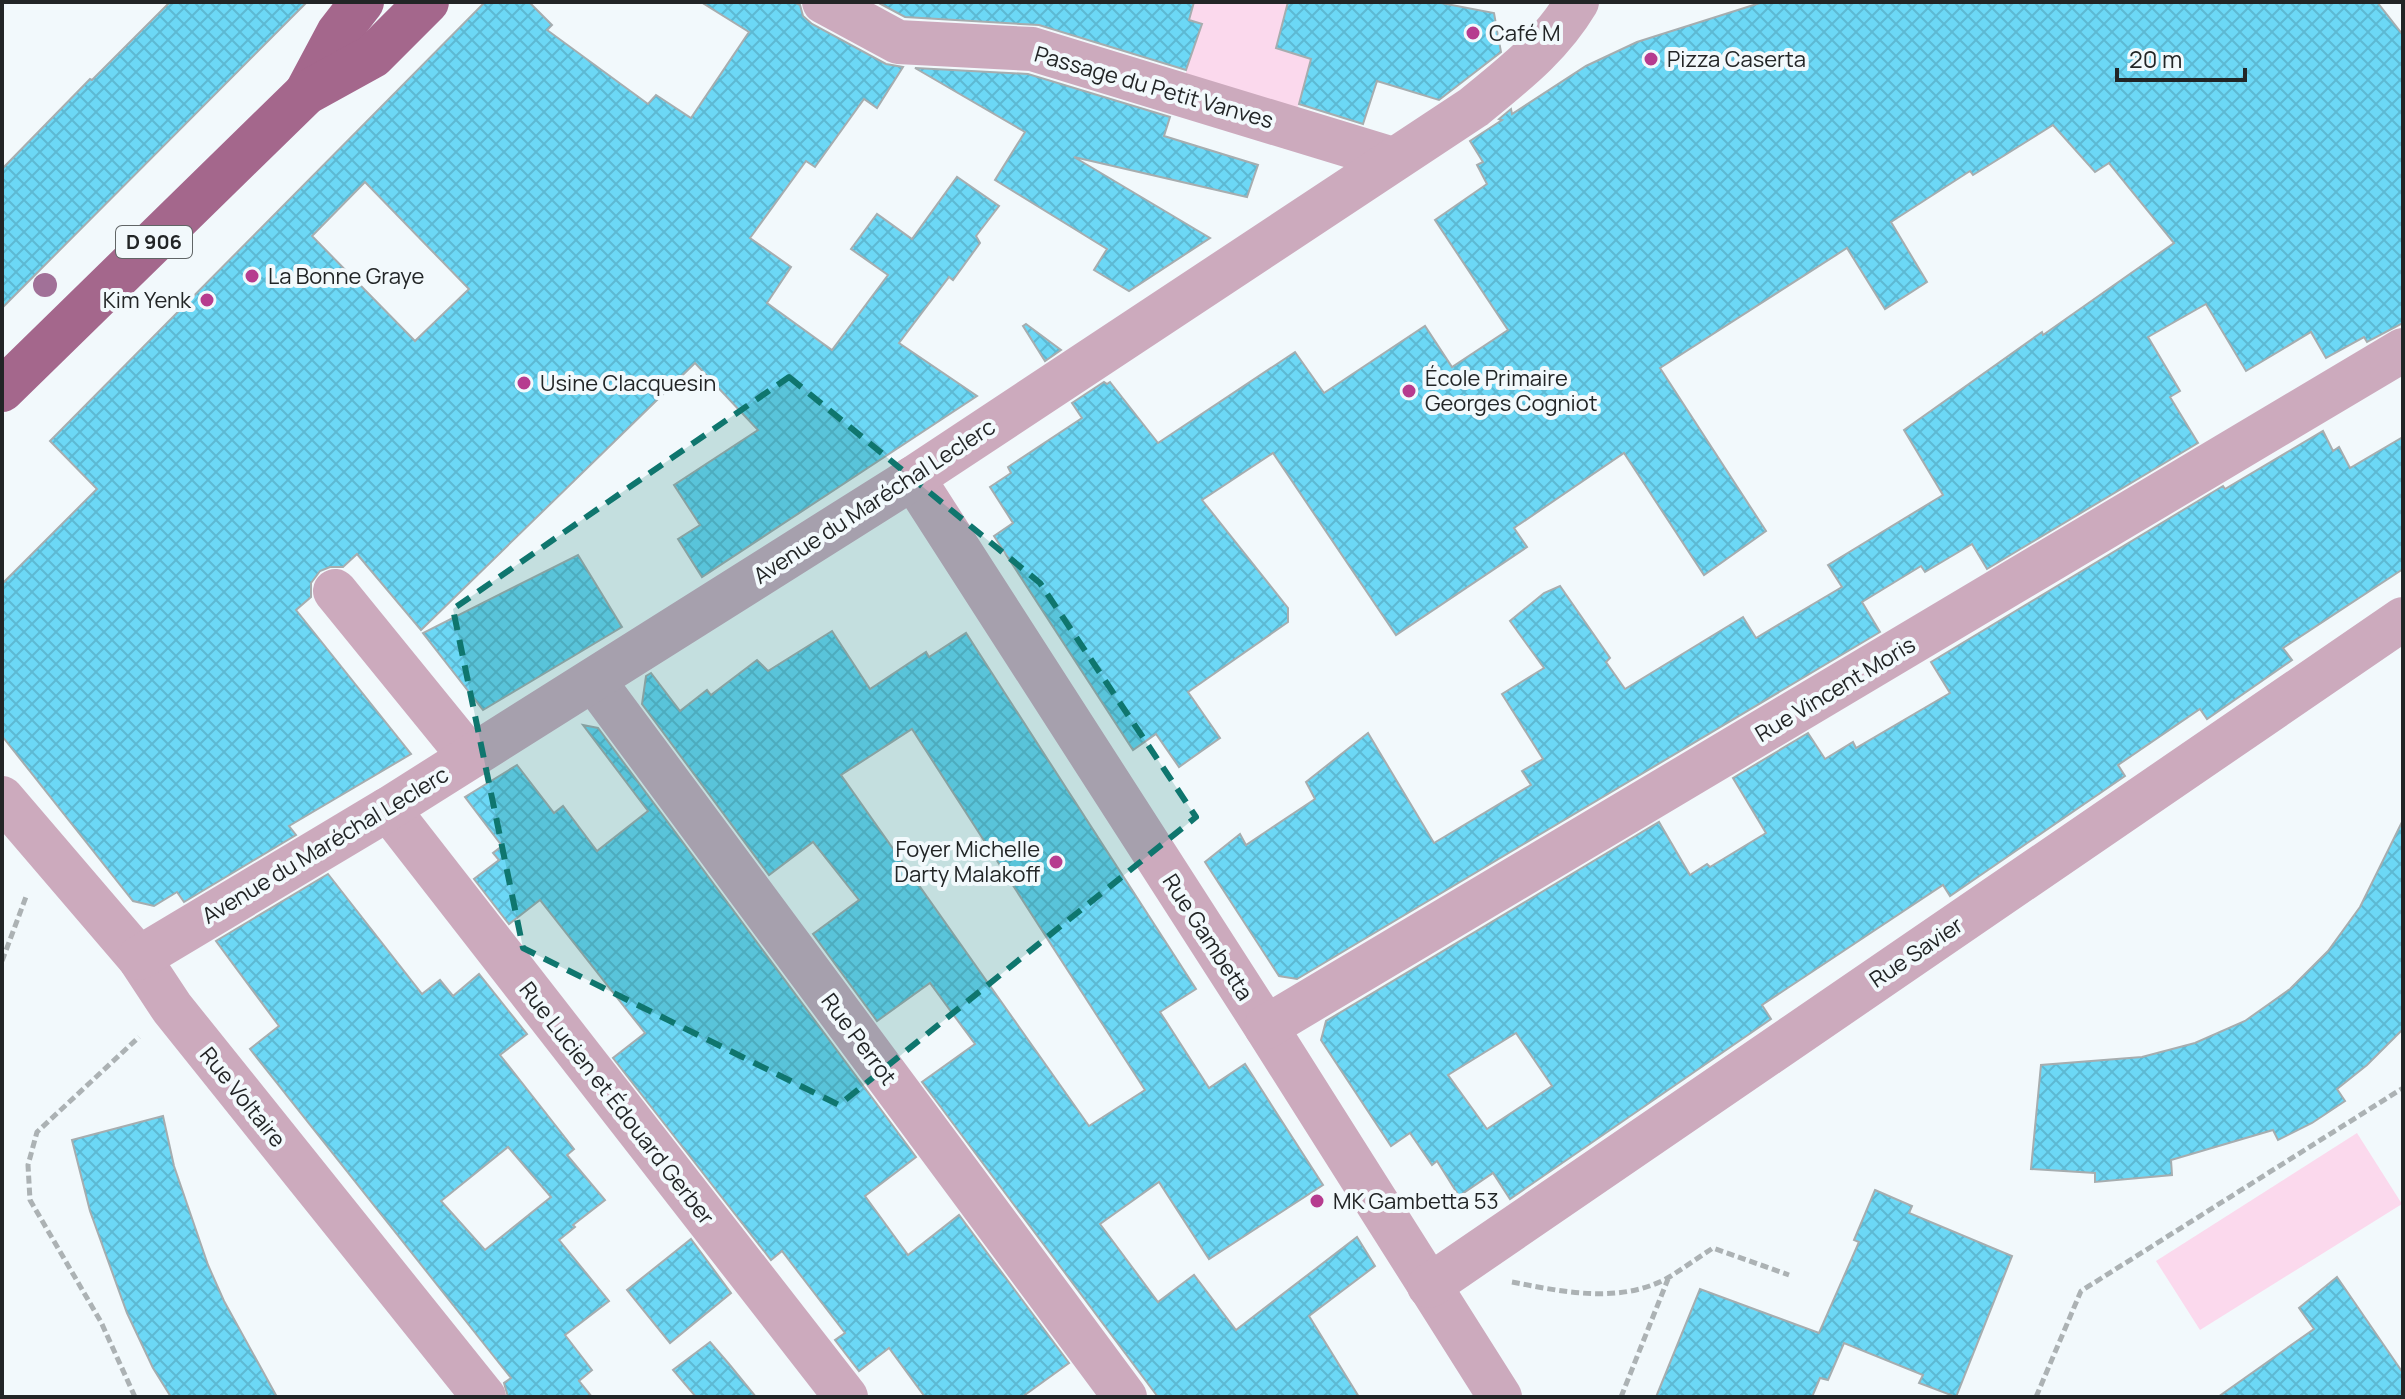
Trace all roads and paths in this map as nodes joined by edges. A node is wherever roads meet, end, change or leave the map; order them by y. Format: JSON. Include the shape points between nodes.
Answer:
{"nodes":[{"id":1,"x":362,"y":2,"type":"edge"},
{"id":2,"x":427,"y":2,"type":"edge"},
{"id":3,"x":824,"y":2,"type":"edge"},
{"id":4,"x":1577,"y":2,"type":"edge"},
{"id":5,"x":306,"y":93,"type":"junction"},
{"id":6,"x":1393,"y":159,"type":"junction"},
{"id":7,"x":2403,"y":350,"type":"edge"},
{"id":8,"x":2,"y":390,"type":"edge"},
{"id":9,"x":913,"y":478,"type":"junction"},
{"id":10,"x":335,"y":591,"type":"dead end"},
{"id":11,"x":2403,"y":619,"type":"edge"},
{"id":12,"x":594,"y":681,"type":"junction"},
{"id":13,"x":470,"y":757,"type":"junction"},
{"id":14,"x":2,"y":798,"type":"edge"},
{"id":15,"x":388,"y":809,"type":"junction"},
{"id":16,"x":45,"y":849,"type":"junction"},
{"id":17,"x":139,"y":958,"type":"junction"},
{"id":18,"x":2,"y":961,"type":"edge"},
{"id":19,"x":1266,"y":1027,"type":"junction"},
{"id":20,"x":142,"y":1034,"type":"dead end"},
{"id":21,"x":2403,"y":1088,"type":"edge"},
{"id":22,"x":1789,"y":1275,"type":"dead end"},
{"id":23,"x":1503,"y":1276,"type":"dead end"},
{"id":24,"x":1668,"y":1278,"type":"junction"},
{"id":25,"x":1429,"y":1286,"type":"junction"},
{"id":26,"x":135,"y":1397,"type":"edge"},
{"id":27,"x":484,"y":1397,"type":"edge"},
{"id":28,"x":846,"y":1397,"type":"edge"},
{"id":29,"x":1125,"y":1397,"type":"edge"},
{"id":30,"x":1500,"y":1397,"type":"edge"},
{"id":31,"x":1621,"y":1397,"type":"edge"},
{"id":32,"x":2036,"y":1397,"type":"edge"}],
"edges":[{"from":1,"to":5,"type":"main road","number":"D 906","via":[[338,33]]},
{"from":2,"to":5,"type":"main road","number":"D 906","via":[[373,56]]},
{"from":3,"to":6,"type":"street","name":"Passage du Petit Vanves","via":[[898,42],[1032,49]]},
{"from":4,"to":6,"type":"street","name":"Avenue du Maréchal Leclerc","via":[[1539,53],[1474,107]]},
{"from":5,"to":8,"type":"main road","number":"D 906"},
{"from":6,"to":9,"type":"street","name":"Avenue du Maréchal Leclerc"},
{"from":7,"to":19,"type":"street","name":"Rue Vincent Moris"},
{"from":9,"to":12,"type":"street","name":"Avenue du Maréchal Leclerc"},
{"from":9,"to":19,"type":"street","name":"Rue Gambetta"},
{"from":10,"to":13,"type":"street"},
{"from":11,"to":25,"type":"street","name":"Rue Savier"},
{"from":12,"to":13,"type":"street","name":"Avenue du Maréchal Leclerc"},
{"from":12,"to":29,"type":"street","name":"Rue Perrot"},
{"from":13,"to":15,"type":"street","name":"Avenue du Maréchal Leclerc"},
{"from":14,"to":16,"type":"street","name":"Rue Voltaire"},
{"from":15,"to":17,"type":"street","name":"Avenue du Maréchal Leclerc"},
{"from":15,"to":28,"type":"street","name":"Rue Lucien et Édouard Gerber"},
{"from":16,"to":17,"type":"street","name":"Rue Voltaire"},
{"from":16,"to":18,"type":"path"},
{"from":17,"to":27,"type":"street","name":"Rue Voltaire","via":[[172,1008]]},
{"from":19,"to":25,"type":"street","name":"Rue Gambetta"},
{"from":20,"to":26,"type":"path","via":[[37,1132],[28,1165],[30,1200],[101,1322]]},
{"from":21,"to":32,"type":"path","via":[[2081,1291]]},
{"from":22,"to":24,"type":"path","via":[[1713,1248]]},
{"from":23,"to":24,"type":"path","via":[[1568,1293],[1620,1294]]},
{"from":24,"to":31,"type":"path"},
{"from":25,"to":30,"type":"street","name":"Rue Gambetta"}]}
